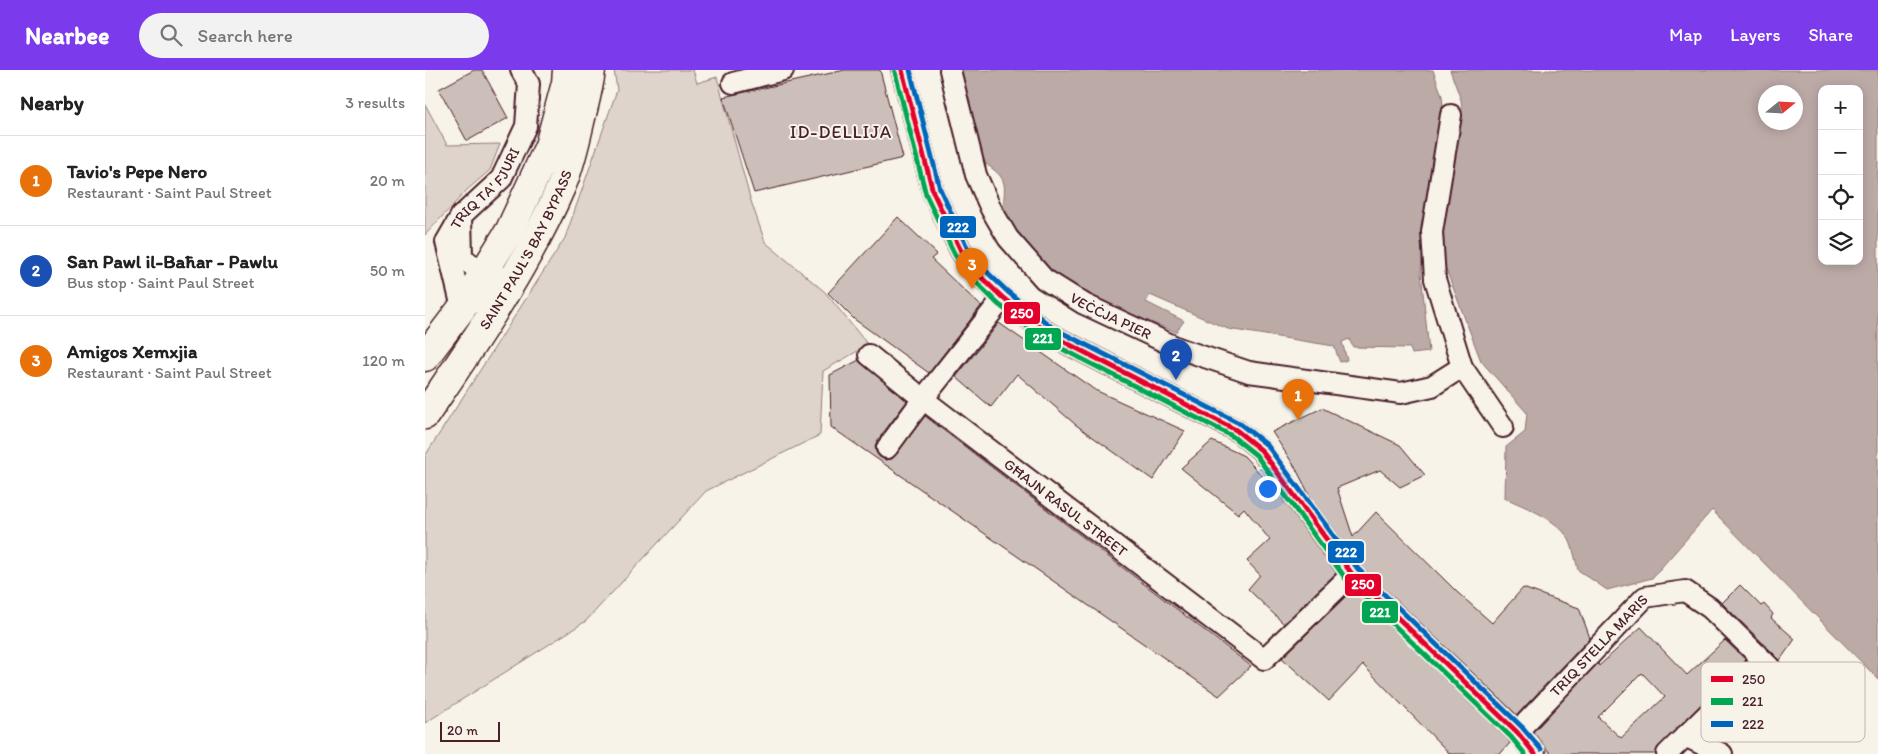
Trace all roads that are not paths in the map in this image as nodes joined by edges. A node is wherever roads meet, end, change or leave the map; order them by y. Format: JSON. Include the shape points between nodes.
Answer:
{"nodes":[{"id":1,"x":521,"y":70,"type":"edge"},
{"id":2,"x":567,"y":70,"type":"edge"},
{"id":3,"x":591,"y":70,"type":"edge"},
{"id":4,"x":783,"y":70,"type":"edge"},
{"id":5,"x":902,"y":70,"type":"edge"},
{"id":6,"x":950,"y":70,"type":"edge"},
{"id":7,"x":733,"y":83,"type":"dead end"},
{"id":8,"x":1451,"y":116,"type":"dead end"},
{"id":9,"x":461,"y":216,"type":"junction"},
{"id":10,"x":530,"y":252,"type":"junction"},
{"id":11,"x":490,"y":262,"type":"junction"},
{"id":12,"x":1003,"y":298,"type":"junction"},
{"id":13,"x":462,"y":308,"type":"junction"},
{"id":14,"x":869,"y":355,"type":"dead end"},
{"id":15,"x":425,"y":357,"type":"edge"},
{"id":16,"x":1462,"y":367,"type":"junction"},
{"id":17,"x":923,"y":399,"type":"junction"},
{"id":18,"x":425,"y":414,"type":"edge"},
{"id":19,"x":1503,"y":427,"type":"dead end"},
{"id":20,"x":887,"y":448,"type":"dead end"},
{"id":21,"x":1353,"y":574,"type":"junction"},
{"id":22,"x":1763,"y":660,"type":"edge"},
{"id":23,"x":1701,"y":720,"type":"edge"},
{"id":24,"x":1685,"y":736,"type":"junction"},
{"id":25,"x":1524,"y":746,"type":"edge"},
{"id":26,"x":1667,"y":754,"type":"edge"},
{"id":27,"x":1722,"y":754,"type":"edge"}],
"edges":[{"from":1,"to":9,"type":"street","name":"TRIQ TA' FJURI","via":[[529,84],[526,126],[501,179]]},
{"from":2,"to":11,"type":"highway","name":"SAINT PAUL'S BAY BYPASS","via":[[549,146],[510,230]]},
{"from":3,"to":10,"type":"highway","name":"SAINT PAUL'S BAY BYPASS","via":[[562,186]]},
{"from":4,"to":7,"type":"street"},
{"from":5,"to":12,"type":"street","via":[[933,192],[961,251]]},
{"from":6,"to":16,"type":"street","name":"VEĊĊJA PIER","via":[[976,175],[991,209],[1008,238],[1044,279],[1085,304],[1178,348],[1249,372],[1401,393],[1432,386]]},
{"from":8,"to":16,"type":"street","via":[[1432,247],[1435,279]]},
{"from":9,"to":11,"type":"street","via":[[462,257],[475,268]]},
{"from":9,"to":13,"type":"street","name":"TRIQ TA' FJURI","via":[[446,242]]},
{"from":10,"to":13,"type":"street","via":[[487,296]]},
{"from":10,"to":18,"type":"highway","name":"SAINT PAUL'S BAY BYPASS"},
{"from":11,"to":13,"type":"highway","name":"SAINT PAUL'S BAY BYPASS"},
{"from":12,"to":17,"type":"street"},
{"from":12,"to":21,"type":"street","via":[[1049,334],[1237,430],[1261,450]]},
{"from":13,"to":15,"type":"highway","name":"SAINT PAUL'S BAY BYPASS"},
{"from":14,"to":17,"type":"street","name":"GĦAJN RASUL STREET"},
{"from":16,"to":19,"type":"street"},
{"from":17,"to":20,"type":"street"},
{"from":17,"to":21,"type":"street","name":"GĦAJN RASUL STREET","via":[[1264,659]]},
{"from":21,"to":25,"type":"street"},
{"from":22,"to":25,"type":"street","name":"TRIQ STELLA MARIS","via":[[1710,608],[1685,591],[1645,597]]},
{"from":23,"to":24,"type":"street"},
{"from":24,"to":26,"type":"street"},
{"from":24,"to":27,"type":"street"}]}
